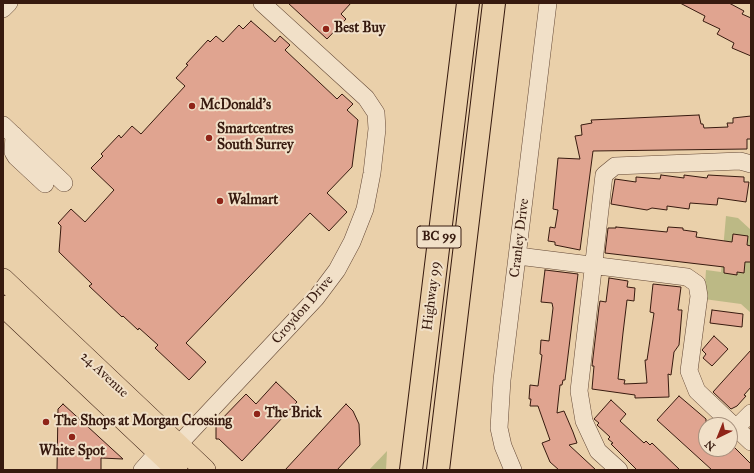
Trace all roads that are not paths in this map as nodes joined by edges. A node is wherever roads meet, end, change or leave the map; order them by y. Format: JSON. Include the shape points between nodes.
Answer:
{"nodes":[{"id":1,"x":9,"y":3,"type":"edge"},
{"id":2,"x":262,"y":3,"type":"edge"},
{"id":3,"x":468,"y":3,"type":"edge"},
{"id":4,"x":494,"y":3,"type":"edge"},
{"id":5,"x":548,"y":3,"type":"edge"},
{"id":6,"x":3,"y":9,"type":"edge"},
{"id":7,"x":8,"y":130,"type":"edge"},
{"id":8,"x":751,"y":164,"type":"edge"},
{"id":9,"x":64,"y":183,"type":"dead end"},
{"id":10,"x":45,"y":184,"type":"dead end"},
{"id":11,"x":518,"y":256,"type":"junction"},
{"id":12,"x":593,"y":266,"type":"junction"},
{"id":13,"x":3,"y":279,"type":"edge"},
{"id":14,"x":3,"y":296,"type":"edge"},
{"id":15,"x":3,"y":306,"type":"edge"},
{"id":16,"x":40,"y":314,"type":"junction"},
{"id":17,"x":751,"y":413,"type":"edge"},
{"id":18,"x":724,"y":417,"type":"edge"},
{"id":19,"x":738,"y":426,"type":"edge"},
{"id":20,"x":738,"y":430,"type":"edge"},
{"id":21,"x":751,"y":442,"type":"edge"},
{"id":22,"x":168,"y":460,"type":"edge"},
{"id":23,"x":142,"y":470,"type":"edge"},
{"id":24,"x":205,"y":470,"type":"edge"},
{"id":25,"x":411,"y":470,"type":"edge"},
{"id":26,"x":438,"y":470,"type":"edge"},
{"id":27,"x":513,"y":470,"type":"edge"},
{"id":28,"x":619,"y":470,"type":"edge"}],
"edges":[{"from":1,"to":6,"type":"street"},
{"from":2,"to":22,"type":"street","name":"Croydon Drive","via":[[366,98],[376,113],[377,129],[372,173],[365,209],[337,270],[316,298]]},
{"from":3,"to":25,"type":"highway","name":"Highway 99","number":"BC 99"},
{"from":4,"to":26,"type":"highway","name":"Highway 99","number":"BC 99"},
{"from":5,"to":11,"type":"street","name":"Cranley Drive"},
{"from":7,"to":9,"type":"street"},
{"from":7,"to":10,"type":"street","via":[[16,157]]},
{"from":8,"to":12,"type":"street","via":[[740,161],[615,166],[604,176]]},
{"from":11,"to":12,"type":"street"},
{"from":11,"to":27,"type":"street","name":"Cranley Drive","via":[[502,380],[500,428],[503,446]]},
{"from":12,"to":18,"type":"street","via":[[687,277],[697,284],[699,296],[689,371],[697,391]]},
{"from":12,"to":28,"type":"street","via":[[579,391],[584,421],[598,451]]},
{"from":13,"to":16,"type":"main road","name":"24 Avenue"},
{"from":14,"to":16,"type":"main road"},
{"from":15,"to":22,"type":"main road","name":"24 Avenue"},
{"from":16,"to":22,"type":"main road","name":"24 Avenue"},
{"from":17,"to":19,"type":"street"},
{"from":20,"to":21,"type":"street"},
{"from":22,"to":23,"type":"street","name":"Croydon Drive"},
{"from":22,"to":24,"type":"main road","name":"24 Avenue"}]}
